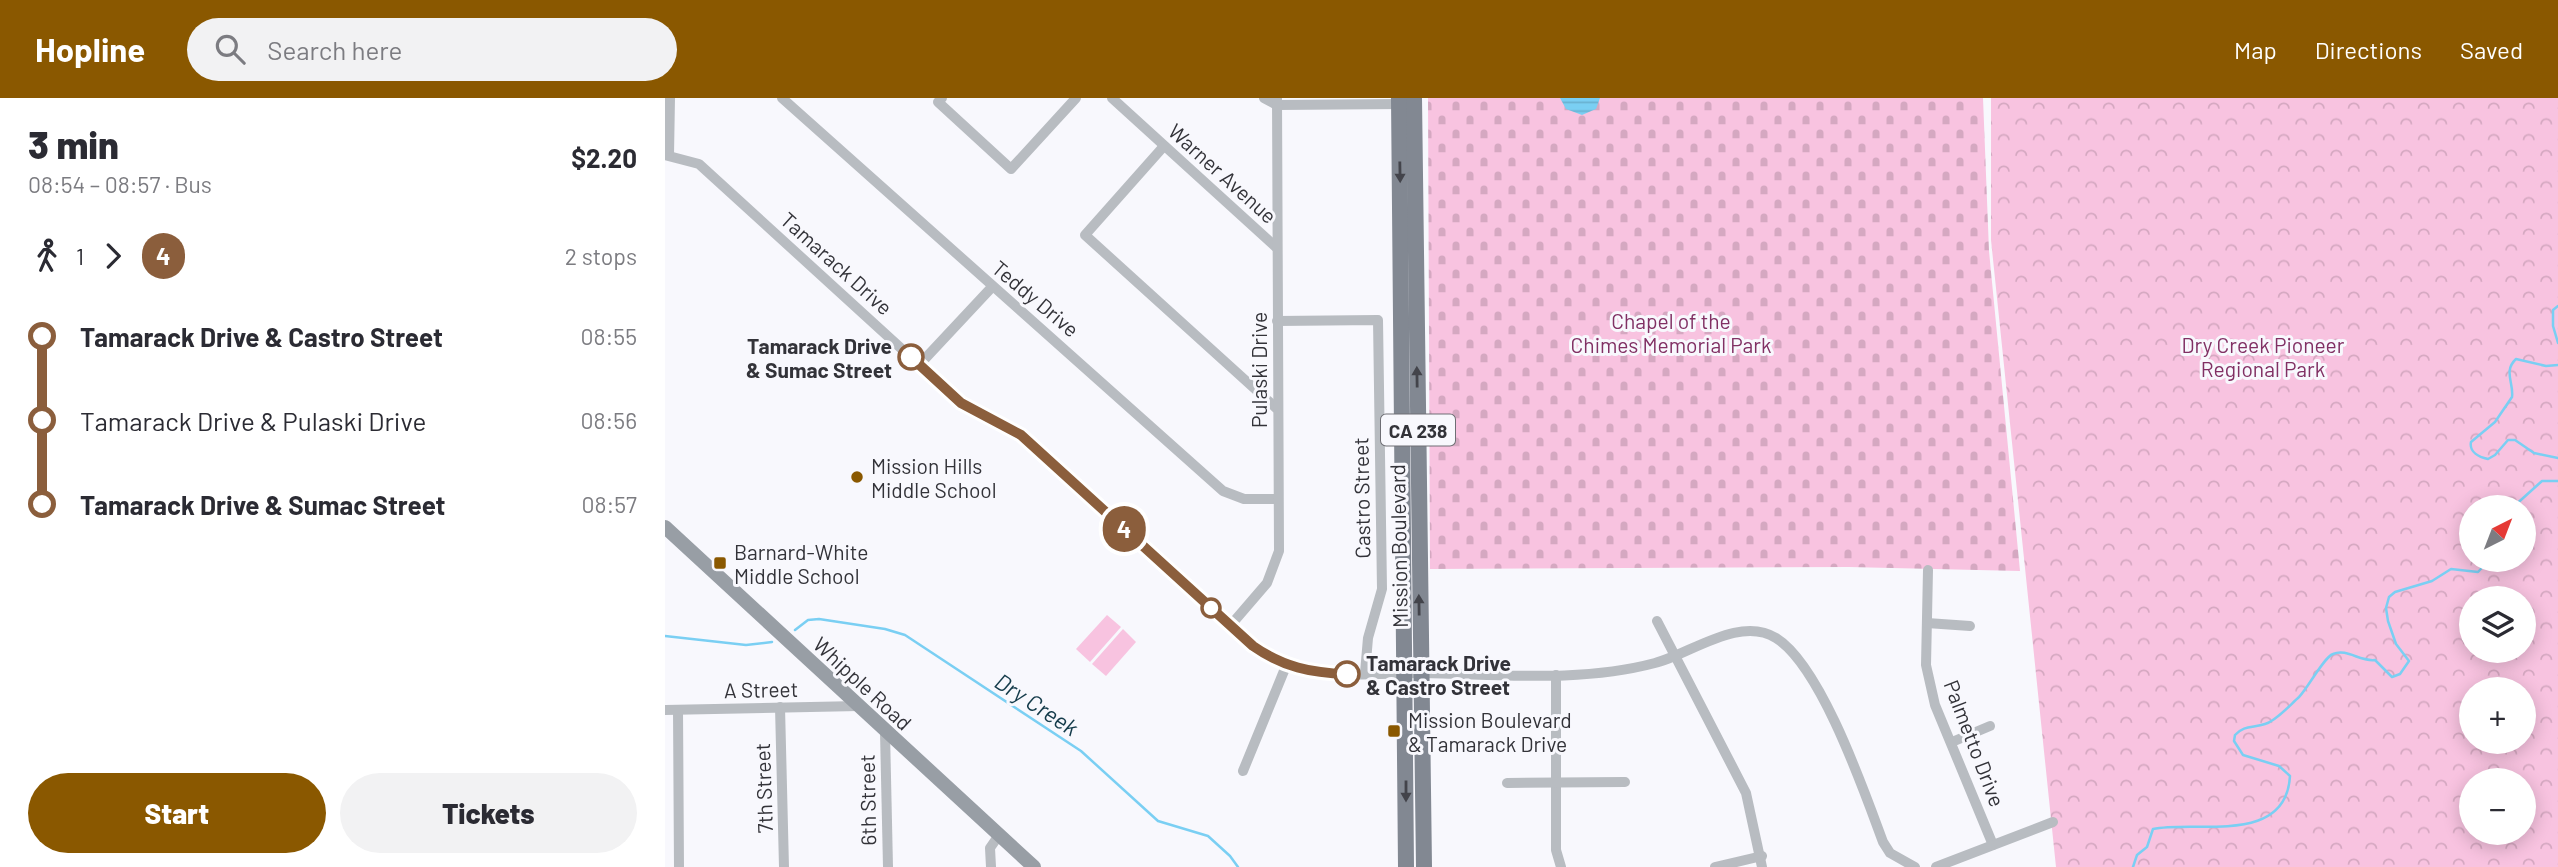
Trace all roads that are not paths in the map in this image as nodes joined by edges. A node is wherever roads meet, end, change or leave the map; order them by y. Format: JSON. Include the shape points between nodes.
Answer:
{"nodes":[{"id":1,"x":670,"y":98,"type":"edge"},
{"id":2,"x":782,"y":98,"type":"edge"},
{"id":3,"x":1076,"y":98,"type":"edge"},
{"id":4,"x":1112,"y":98,"type":"edge"},
{"id":5,"x":1264,"y":98,"type":"edge"},
{"id":6,"x":940,"y":100,"type":"edge"},
{"id":7,"x":1407,"y":100,"type":"edge"},
{"id":8,"x":1277,"y":102,"type":"edge"},
{"id":9,"x":1164,"y":146,"type":"junction"},
{"id":10,"x":667,"y":155,"type":"edge"},
{"id":11,"x":1277,"y":248,"type":"junction"},
{"id":12,"x":992,"y":287,"type":"junction"},
{"id":13,"x":1277,"y":321,"type":"junction"},
{"id":14,"x":920,"y":364,"type":"junction"},
{"id":15,"x":1276,"y":408,"type":"junction"},
{"id":16,"x":1278,"y":499,"type":"junction"},
{"id":17,"x":665,"y":527,"type":"edge"},
{"id":18,"x":1928,"y":570,"type":"dead end"},
{"id":19,"x":1657,"y":621,"type":"dead end"},
{"id":20,"x":1927,"y":623,"type":"junction"},
{"id":21,"x":1230,"y":626,"type":"junction"},
{"id":22,"x":1970,"y":626,"type":"dead end"},
{"id":23,"x":1673,"y":657,"type":"junction"},
{"id":24,"x":1286,"y":666,"type":"junction"},
{"id":25,"x":1365,"y":673,"type":"junction"},
{"id":26,"x":1413,"y":673,"type":"junction"},
{"id":27,"x":1556,"y":675,"type":"junction"},
{"id":28,"x":859,"y":706,"type":"junction"},
{"id":29,"x":780,"y":707,"type":"junction"},
{"id":30,"x":665,"y":710,"type":"edge"},
{"id":31,"x":678,"y":710,"type":"junction"},
{"id":32,"x":1990,"y":726,"type":"dead end"},
{"id":33,"x":885,"y":732,"type":"junction"},
{"id":34,"x":1952,"y":742,"type":"junction"},
{"id":35,"x":1243,"y":771,"type":"dead end"},
{"id":36,"x":1556,"y":782,"type":"junction"},
{"id":37,"x":1625,"y":782,"type":"dead end"},
{"id":38,"x":1507,"y":783,"type":"dead end"},
{"id":39,"x":2053,"y":822,"type":"dead end"},
{"id":40,"x":999,"y":835,"type":"junction"},
{"id":41,"x":1993,"y":845,"type":"junction"},
{"id":42,"x":1762,"y":861,"type":"edge"},
{"id":43,"x":679,"y":867,"type":"edge"},
{"id":44,"x":784,"y":867,"type":"edge"},
{"id":45,"x":888,"y":867,"type":"edge"},
{"id":46,"x":991,"y":867,"type":"edge"},
{"id":47,"x":1034,"y":867,"type":"edge"},
{"id":48,"x":1406,"y":867,"type":"edge"},
{"id":49,"x":1424,"y":867,"type":"edge"},
{"id":50,"x":1561,"y":867,"type":"edge"},
{"id":51,"x":1715,"y":867,"type":"edge"},
{"id":52,"x":1915,"y":867,"type":"edge"},
{"id":53,"x":1935,"y":867,"type":"edge"}],
"edges":[{"from":1,"to":10,"type":"street"},
{"from":2,"to":12,"type":"street","name":"Teddy Drive"},
{"from":3,"to":6,"type":"street","via":[[1011,169]]},
{"from":4,"to":9,"type":"street","name":"Warner Avenue"},
{"from":5,"to":8,"type":"street"},
{"from":7,"to":8,"type":"street"},
{"from":7,"to":26,"type":"main road","name":"Mission Boulevard","number":"CA 238"},
{"from":8,"to":11,"type":"street","name":"Pulaski Drive"},
{"from":9,"to":11,"type":"street","name":"Warner Avenue"},
{"from":9,"to":15,"type":"street","via":[[1085,235]]},
{"from":10,"to":14,"type":"street","name":"Tamarack Drive","via":[[699,164]]},
{"from":11,"to":13,"type":"street","name":"Pulaski Drive"},
{"from":12,"to":14,"type":"street"},
{"from":12,"to":16,"type":"street","name":"Teddy Drive","via":[[1223,491],[1244,499]]},
{"from":13,"to":15,"type":"street","name":"Pulaski Drive"},
{"from":13,"to":25,"type":"street","name":"Castro Street","via":[[1378,320],[1382,589],[1368,638]]},
{"from":14,"to":21,"type":"street","name":"Tamarack Drive","via":[[961,403],[1021,435]]},
{"from":15,"to":16,"type":"street","name":"Pulaski Drive"},
{"from":16,"to":21,"type":"street","name":"Pulaski Drive","via":[[1279,551],[1272,573]]},
{"from":17,"to":28,"type":"main road","name":"Whipple Road"},
{"from":18,"to":20,"type":"street","name":"Palmetto Drive"},
{"from":19,"to":23,"type":"street"},
{"from":20,"to":22,"type":"street"},
{"from":20,"to":34,"type":"street","name":"Palmetto Drive","via":[[1926,666],[1935,705]]},
{"from":21,"to":24,"type":"street","name":"Tamarack Drive"},
{"from":23,"to":27,"type":"street","name":"Tamarack Drive","via":[[1622,671]]},
{"from":23,"to":42,"type":"street","via":[[1747,793]]},
{"from":23,"to":52,"type":"street","name":"Tamarack Drive","via":[[1738,632],[1757,631],[1789,647],[1844,739],[1883,842],[1890,853]]},
{"from":24,"to":25,"type":"street","name":"Tamarack Drive","via":[[1324,673]]},
{"from":24,"to":35,"type":"street"},
{"from":25,"to":26,"type":"street","name":"Tamarack Drive"},
{"from":26,"to":27,"type":"street","name":"Tamarack Drive"},
{"from":26,"to":48,"type":"main road","name":"Mission Boulevard","number":"CA 238","one_way":true},
{"from":26,"to":49,"type":"main road","name":"Mission Boulevard","number":"CA 238"},
{"from":27,"to":36,"type":"street"},
{"from":28,"to":29,"type":"street","name":"A Street"},
{"from":28,"to":33,"type":"main road","name":"Whipple Road"},
{"from":29,"to":31,"type":"street","name":"A Street"},
{"from":29,"to":44,"type":"street","name":"7th Street"},
{"from":30,"to":31,"type":"street","name":"A Street"},
{"from":31,"to":43,"type":"street"},
{"from":32,"to":34,"type":"street"},
{"from":33,"to":40,"type":"main road","name":"Whipple Road"},
{"from":33,"to":45,"type":"street","name":"6th Street"},
{"from":34,"to":41,"type":"street","name":"Palmetto Drive"},
{"from":36,"to":37,"type":"street"},
{"from":36,"to":38,"type":"street"},
{"from":36,"to":50,"type":"street","via":[[1556,850]]},
{"from":39,"to":41,"type":"street"},
{"from":40,"to":46,"type":"street","via":[[990,848]]},
{"from":40,"to":47,"type":"main road","name":"Whipple Road"},
{"from":41,"to":53,"type":"street"},
{"from":42,"to":51,"type":"street"}]}
